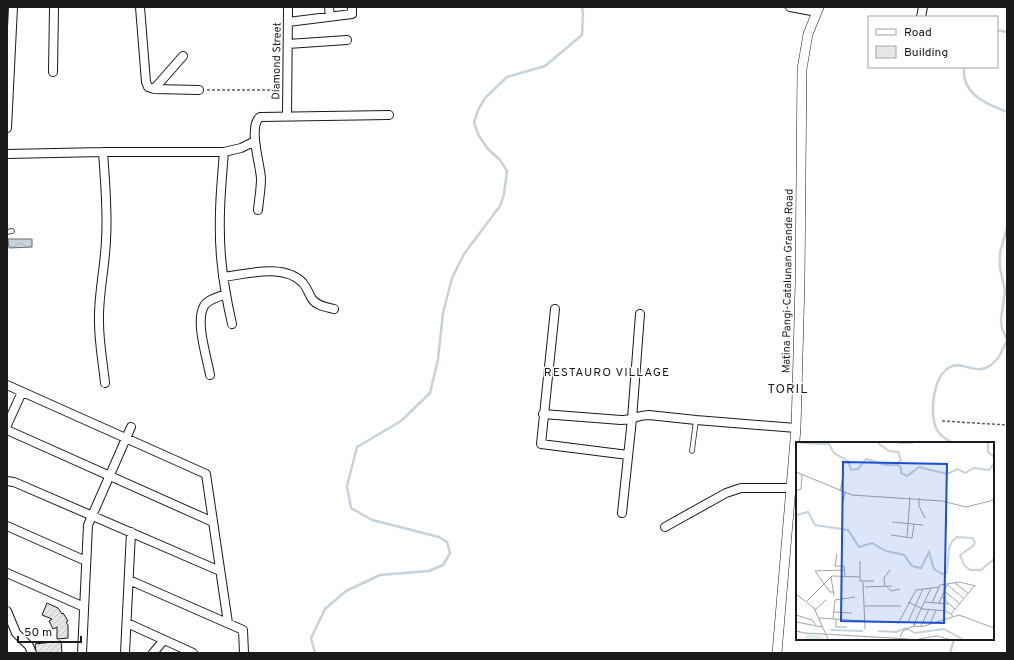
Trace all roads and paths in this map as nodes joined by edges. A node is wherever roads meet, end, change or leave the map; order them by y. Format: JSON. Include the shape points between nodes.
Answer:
{"nodes":[{"id":1,"x":13,"y":7,"type":"edge"},
{"id":2,"x":54,"y":7,"type":"edge"},
{"id":3,"x":140,"y":7,"type":"edge"},
{"id":4,"x":288,"y":7,"type":"edge"},
{"id":5,"x":329,"y":7,"type":"edge"},
{"id":6,"x":352,"y":7,"type":"edge"},
{"id":7,"x":790,"y":7,"type":"edge"},
{"id":8,"x":818,"y":10,"type":"edge"},
{"id":9,"x":330,"y":17,"type":"junction"},
{"id":10,"x":288,"y":22,"type":"junction"},
{"id":11,"x":347,"y":40,"type":"dead end"},
{"id":12,"x":288,"y":44,"type":"junction"},
{"id":13,"x":183,"y":56,"type":"dead end"},
{"id":14,"x":53,"y":72,"type":"dead end"},
{"id":15,"x":154,"y":89,"type":"junction"},
{"id":16,"x":199,"y":90,"type":"joint"},
{"id":17,"x":287,"y":90,"type":"junction"},
{"id":18,"x":389,"y":115,"type":"dead end"},
{"id":19,"x":287,"y":116,"type":"junction"},
{"id":20,"x":7,"y":128,"type":"edge"},
{"id":21,"x":255,"y":141,"type":"junction"},
{"id":22,"x":103,"y":152,"type":"junction"},
{"id":23,"x":224,"y":152,"type":"junction"},
{"id":24,"x":7,"y":154,"type":"edge"},
{"id":25,"x":258,"y":210,"type":"dead end"},
{"id":26,"x":12,"y":231,"type":"dead end"},
{"id":27,"x":7,"y":232,"type":"edge"},
{"id":28,"x":223,"y":278,"type":"junction"},
{"id":29,"x":226,"y":294,"type":"junction"},
{"id":30,"x":334,"y":309,"type":"dead end"},
{"id":31,"x":555,"y":309,"type":"dead end"},
{"id":32,"x":640,"y":314,"type":"dead end"},
{"id":33,"x":232,"y":324,"type":"dead end"},
{"id":34,"x":210,"y":375,"type":"dead end"},
{"id":35,"x":105,"y":383,"type":"dead end"},
{"id":36,"x":7,"y":385,"type":"edge"},
{"id":37,"x":22,"y":392,"type":"junction"},
{"id":38,"x":543,"y":414,"type":"junction"},
{"id":39,"x":632,"y":419,"type":"junction"},
{"id":40,"x":696,"y":420,"type":"junction"},
{"id":41,"x":942,"y":421,"type":"dead end"},
{"id":42,"x":7,"y":425,"type":"edge"},
{"id":43,"x":1007,"y":425,"type":"edge"},
{"id":44,"x":131,"y":427,"type":"dead end"},
{"id":45,"x":796,"y":428,"type":"junction"},
{"id":46,"x":7,"y":430,"type":"edge"},
{"id":47,"x":126,"y":438,"type":"junction"},
{"id":48,"x":692,"y":450,"type":"dead end"},
{"id":49,"x":628,"y":455,"type":"junction"},
{"id":50,"x":7,"y":474,"type":"edge"},
{"id":51,"x":110,"y":476,"type":"junction"},
{"id":52,"x":10,"y":481,"type":"edge"},
{"id":53,"x":792,"y":488,"type":"junction"},
{"id":54,"x":622,"y":513,"type":"dead end"},
{"id":55,"x":92,"y":515,"type":"junction"},
{"id":56,"x":213,"y":522,"type":"junction"},
{"id":57,"x":7,"y":526,"type":"edge"},
{"id":58,"x":665,"y":527,"type":"dead end"},
{"id":59,"x":131,"y":532,"type":"junction"},
{"id":60,"x":86,"y":561,"type":"junction"},
{"id":61,"x":220,"y":571,"type":"junction"},
{"id":62,"x":7,"y":573,"type":"edge"},
{"id":63,"x":129,"y":580,"type":"junction"},
{"id":64,"x":84,"y":607,"type":"junction"},
{"id":65,"x":7,"y":611,"type":"edge"},
{"id":66,"x":127,"y":623,"type":"junction"},
{"id":67,"x":228,"y":623,"type":"junction"},
{"id":68,"x":164,"y":640,"type":"junction"},
{"id":69,"x":32,"y":653,"type":"edge"},
{"id":70,"x":82,"y":653,"type":"edge"},
{"id":71,"x":125,"y":653,"type":"edge"},
{"id":72,"x":153,"y":653,"type":"edge"},
{"id":73,"x":193,"y":653,"type":"edge"},
{"id":74,"x":244,"y":653,"type":"edge"},
{"id":75,"x":778,"y":653,"type":"edge"}],
"edges":[{"from":1,"to":20,"type":"street"},
{"from":2,"to":14,"type":"street"},
{"from":3,"to":15,"type":"street","via":[[146,82],[148,87]]},
{"from":4,"to":10,"type":"street","name":"Diamond Street"},
{"from":5,"to":9,"type":"street"},
{"from":6,"to":9,"type":"street","via":[[352,14]]},
{"from":7,"to":8,"type":"street"},
{"from":8,"to":45,"type":"street","name":"Matina Pangi-Catalunan Grande Road","via":[[808,34],[802,69]]},
{"from":9,"to":10,"type":"street"},
{"from":10,"to":12,"type":"street","name":"Diamond Street"},
{"from":11,"to":12,"type":"street"},
{"from":12,"to":17,"type":"street","name":"Diamond Street"},
{"from":13,"to":15,"type":"street"},
{"from":15,"to":16,"type":"street"},
{"from":16,"to":17,"type":"path"},
{"from":17,"to":19,"type":"street","name":"Diamond Street"},
{"from":18,"to":19,"type":"street"},
{"from":19,"to":21,"type":"street","via":[[258,118]]},
{"from":21,"to":23,"type":"street"},
{"from":21,"to":25,"type":"street","via":[[261,175]]},
{"from":22,"to":23,"type":"street"},
{"from":22,"to":24,"type":"street"},
{"from":22,"to":35,"type":"street","via":[[106,239],[99,322]]},
{"from":23,"to":28,"type":"street","via":[[220,210]]},
{"from":26,"to":27,"type":"lane"},
{"from":28,"to":29,"type":"street"},
{"from":28,"to":30,"type":"street","via":[[281,271],[302,282],[317,304]]},
{"from":29,"to":33,"type":"street"},
{"from":29,"to":34,"type":"street","via":[[204,305],[201,315]]},
{"from":31,"to":38,"type":"street"},
{"from":32,"to":39,"type":"street"},
{"from":36,"to":37,"type":"street"},
{"from":37,"to":42,"type":"street"},
{"from":37,"to":47,"type":"street"},
{"from":38,"to":39,"type":"street"},
{"from":38,"to":49,"type":"street","via":[[541,444]]},
{"from":39,"to":40,"type":"street","via":[[649,415]]},
{"from":39,"to":49,"type":"street"},
{"from":40,"to":45,"type":"street"},
{"from":40,"to":48,"type":"lane"},
{"from":41,"to":43,"type":"path"},
{"from":44,"to":47,"type":"street"},
{"from":45,"to":53,"type":"street","name":"Matina Pangi-Catalunan Grande Road"},
{"from":46,"to":51,"type":"street"},
{"from":47,"to":51,"type":"street"},
{"from":47,"to":56,"type":"street","via":[[206,474]]},
{"from":49,"to":54,"type":"street"},
{"from":50,"to":52,"type":"street"},
{"from":51,"to":55,"type":"street"},
{"from":51,"to":56,"type":"street"},
{"from":52,"to":55,"type":"street"},
{"from":53,"to":58,"type":"street","via":[[740,488],[726,493]]},
{"from":53,"to":75,"type":"street","name":"Matina Pangi-Catalunan Grande Road"},
{"from":55,"to":59,"type":"street"},
{"from":55,"to":60,"type":"street","via":[[88,529]]},
{"from":56,"to":61,"type":"street"},
{"from":57,"to":60,"type":"street"},
{"from":59,"to":61,"type":"street"},
{"from":59,"to":63,"type":"street"},
{"from":60,"to":64,"type":"street"},
{"from":61,"to":67,"type":"street"},
{"from":62,"to":64,"type":"street"},
{"from":63,"to":66,"type":"street"},
{"from":63,"to":67,"type":"street"},
{"from":64,"to":70,"type":"street"},
{"from":65,"to":69,"type":"street","via":[[16,633],[29,646]]},
{"from":66,"to":68,"type":"street"},
{"from":66,"to":71,"type":"street"},
{"from":67,"to":74,"type":"street","via":[[243,630]]},
{"from":68,"to":72,"type":"street"},
{"from":68,"to":73,"type":"street"}]}
